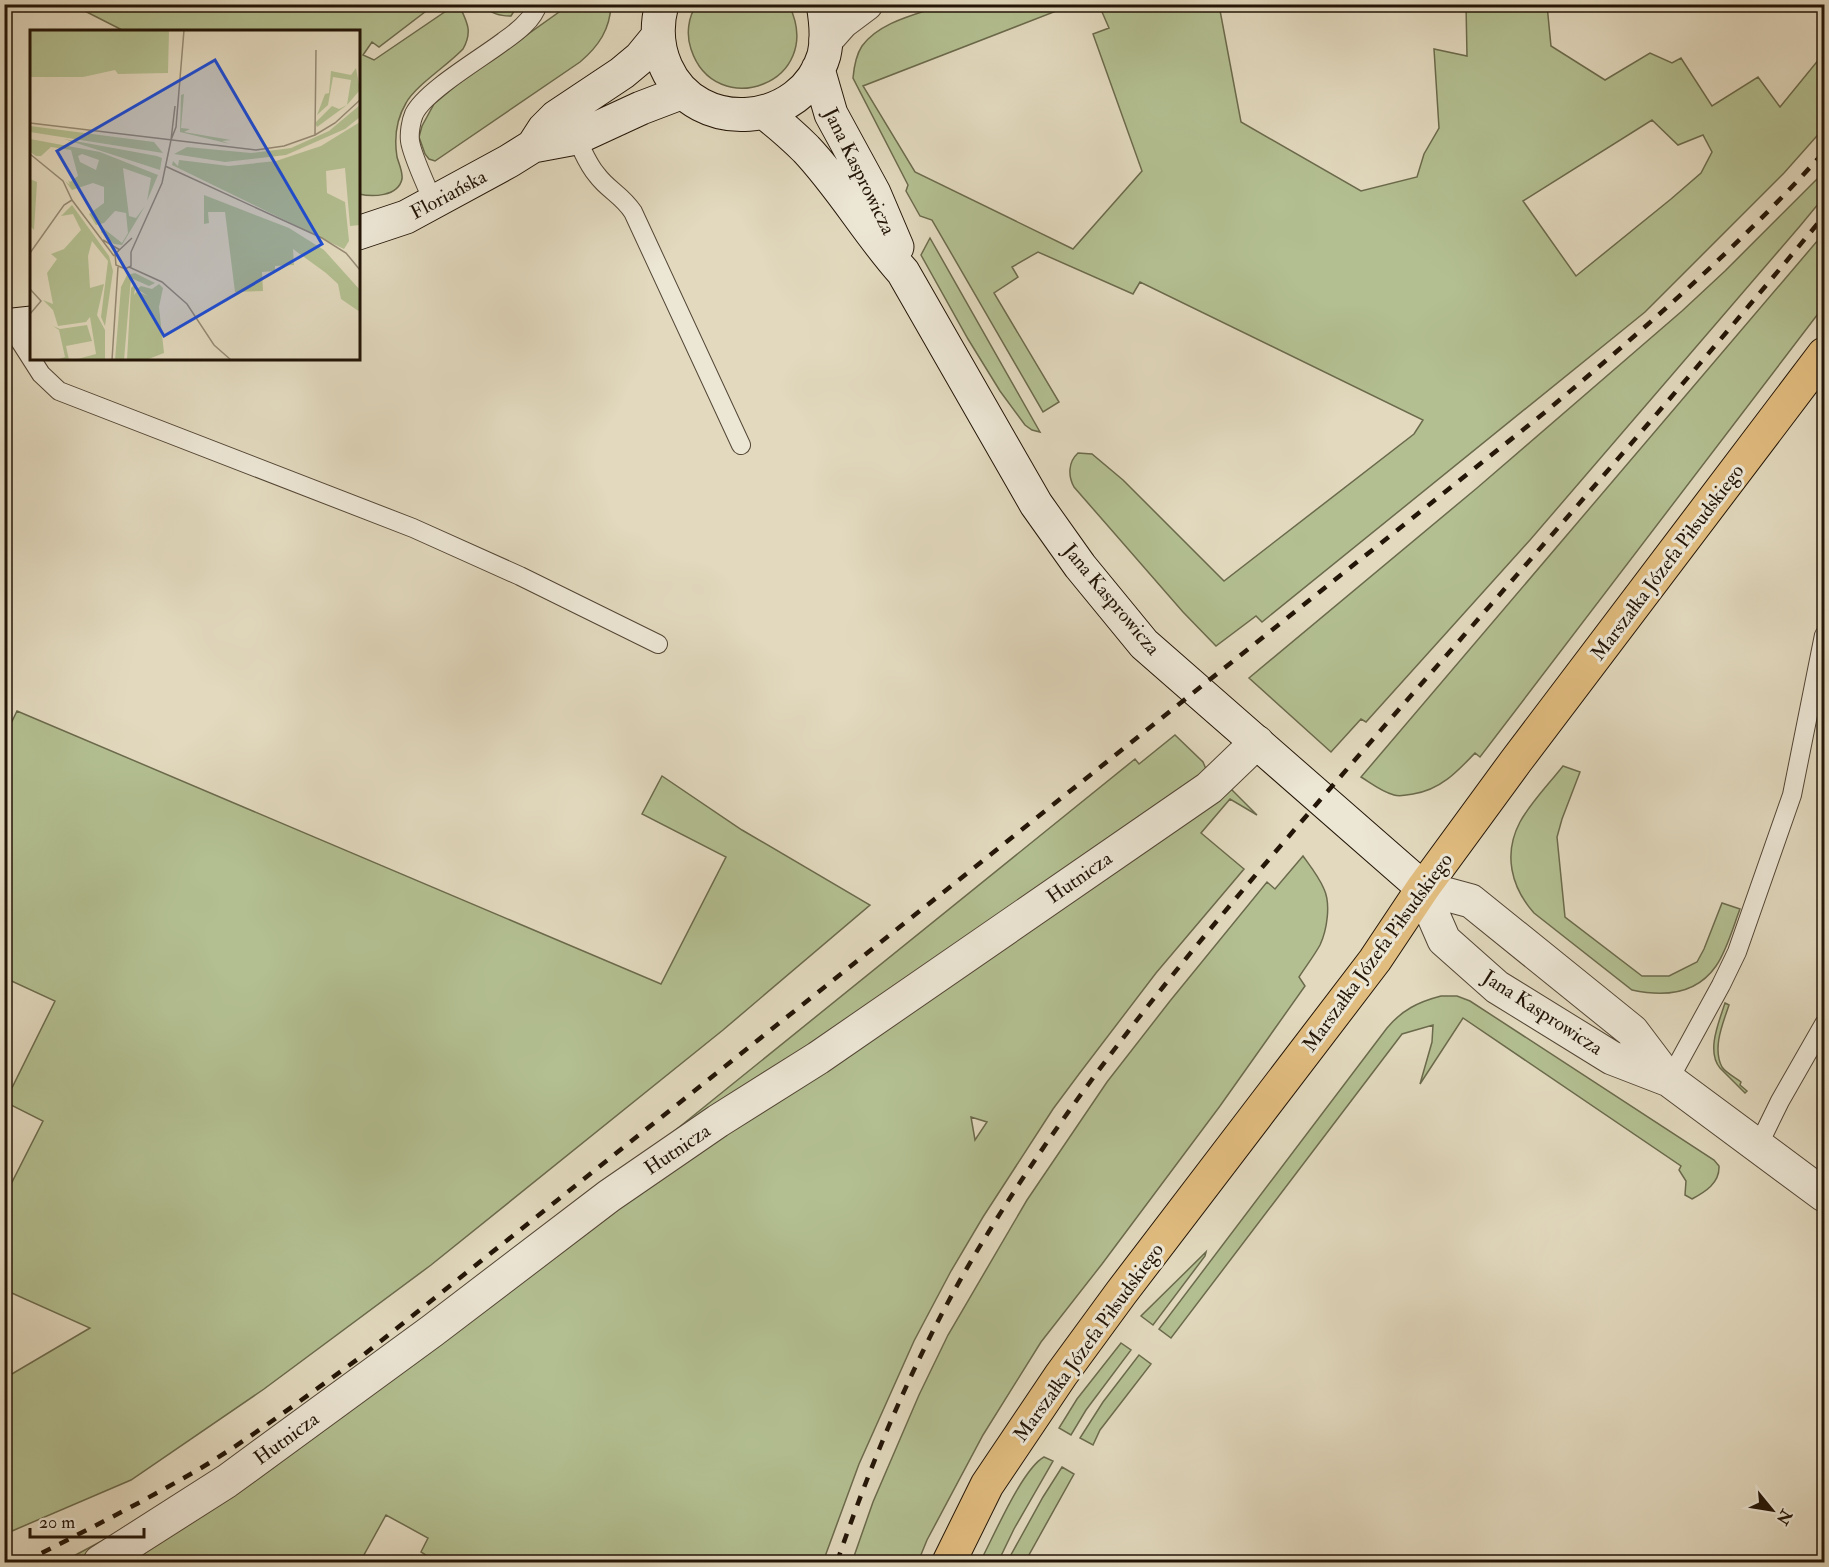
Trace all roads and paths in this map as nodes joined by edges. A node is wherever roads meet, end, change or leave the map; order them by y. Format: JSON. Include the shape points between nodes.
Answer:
{"nodes":[{"id":1,"x":538,"y":4,"type":"edge"},
{"id":2,"x":823,"y":4,"type":"edge"},
{"id":3,"x":866,"y":4,"type":"edge"},
{"id":4,"x":660,"y":20,"type":"edge"},
{"id":5,"x":822,"y":55,"type":"junction"},
{"id":6,"x":683,"y":92,"type":"junction"},
{"id":7,"x":765,"y":112,"type":"junction"},
{"id":8,"x":576,"y":138,"type":"junction"},
{"id":9,"x":533,"y":146,"type":"junction"},
{"id":10,"x":433,"y":202,"type":"junction"},
{"id":11,"x":360,"y":232,"type":"edge"},
{"id":12,"x":903,"y":272,"type":"junction"},
{"id":13,"x":16,"y":326,"type":"edge"},
{"id":14,"x":30,"y":353,"type":"edge"},
{"id":15,"x":1824,"y":354,"type":"edge"},
{"id":16,"x":34,"y":360,"type":"edge"},
{"id":17,"x":741,"y":445,"type":"dead end"},
{"id":18,"x":1824,"y":635,"type":"edge"},
{"id":19,"x":658,"y":644,"type":"dead end"},
{"id":20,"x":1257,"y":742,"type":"junction"},
{"id":21,"x":1423,"y":888,"type":"junction"},
{"id":22,"x":1824,"y":1024,"type":"edge"},
{"id":23,"x":1669,"y":1080,"type":"junction"},
{"id":24,"x":1758,"y":1146,"type":"junction"},
{"id":25,"x":1824,"y":1195,"type":"edge"},
{"id":26,"x":100,"y":1563,"type":"edge"},
{"id":27,"x":949,"y":1563,"type":"edge"}],
"edges":[{"from":1,"to":10,"type":"lane","via":[[516,33],[433,92],[414,113],[410,141]]},
{"from":2,"to":5,"type":"street","name":"Jana Kasprowicza","via":[[826,21]]},
{"from":3,"to":5,"type":"street","via":[[842,22]]},
{"from":4,"to":6,"type":"street","via":[[661,56]]},
{"from":4,"to":9,"type":"street","name":"Floriańska","via":[[640,58],[556,117]]},
{"from":5,"to":7,"type":"street","via":[[804,88],[786,103]]},
{"from":5,"to":12,"type":"street","name":"Jana Kasprowicza","via":[[831,114],[883,213]]},
{"from":6,"to":7,"type":"street","via":[[721,113],[743,116]]},
{"from":6,"to":8,"type":"street","name":"Floriańska"},
{"from":7,"to":12,"type":"street","name":"Jana Kasprowicza","via":[[807,150]]},
{"from":8,"to":9,"type":"street","name":"Floriańska"},
{"from":8,"to":17,"type":"lane","via":[[596,174],[633,212]]},
{"from":9,"to":10,"type":"street","name":"Floriańska"},
{"from":10,"to":11,"type":"street","name":"Floriańska","via":[[405,217]]},
{"from":12,"to":20,"type":"street","name":"Jana Kasprowicza","via":[[1036,504],[1080,566],[1144,644]]},
{"from":13,"to":14,"type":"lane"},
{"from":15,"to":21,"type":"main road","name":"Marszałka Józefa Piłsudskiego"},
{"from":16,"to":19,"type":"lane","via":[[41,374],[59,391],[413,528]]},
{"from":18,"to":23,"type":"lane","via":[[1792,795],[1737,952]]},
{"from":20,"to":21,"type":"street","name":"Jana Kasprowicza"},
{"from":20,"to":26,"type":"street","name":"Hutnicza","via":[[1209,788],[818,1058],[609,1196],[227,1481]]},
{"from":21,"to":23,"type":"street","name":"Jana Kasprowicza","via":[[1471,901],[1479,907],[1632,1031]]},
{"from":21,"to":23,"type":"street","name":"Jana Kasprowicza","via":[[1444,939],[1497,987],[1612,1058]]},
{"from":21,"to":27,"type":"main road","name":"Marszałka Józefa Piłsudskiego","via":[[1368,968],[1061,1375],[987,1485]]},
{"from":22,"to":24,"type":"lane"},
{"from":23,"to":24,"type":"street","name":"Jana Kasprowicza"},
{"from":24,"to":25,"type":"street","name":"Jana Kasprowicza"}]}
